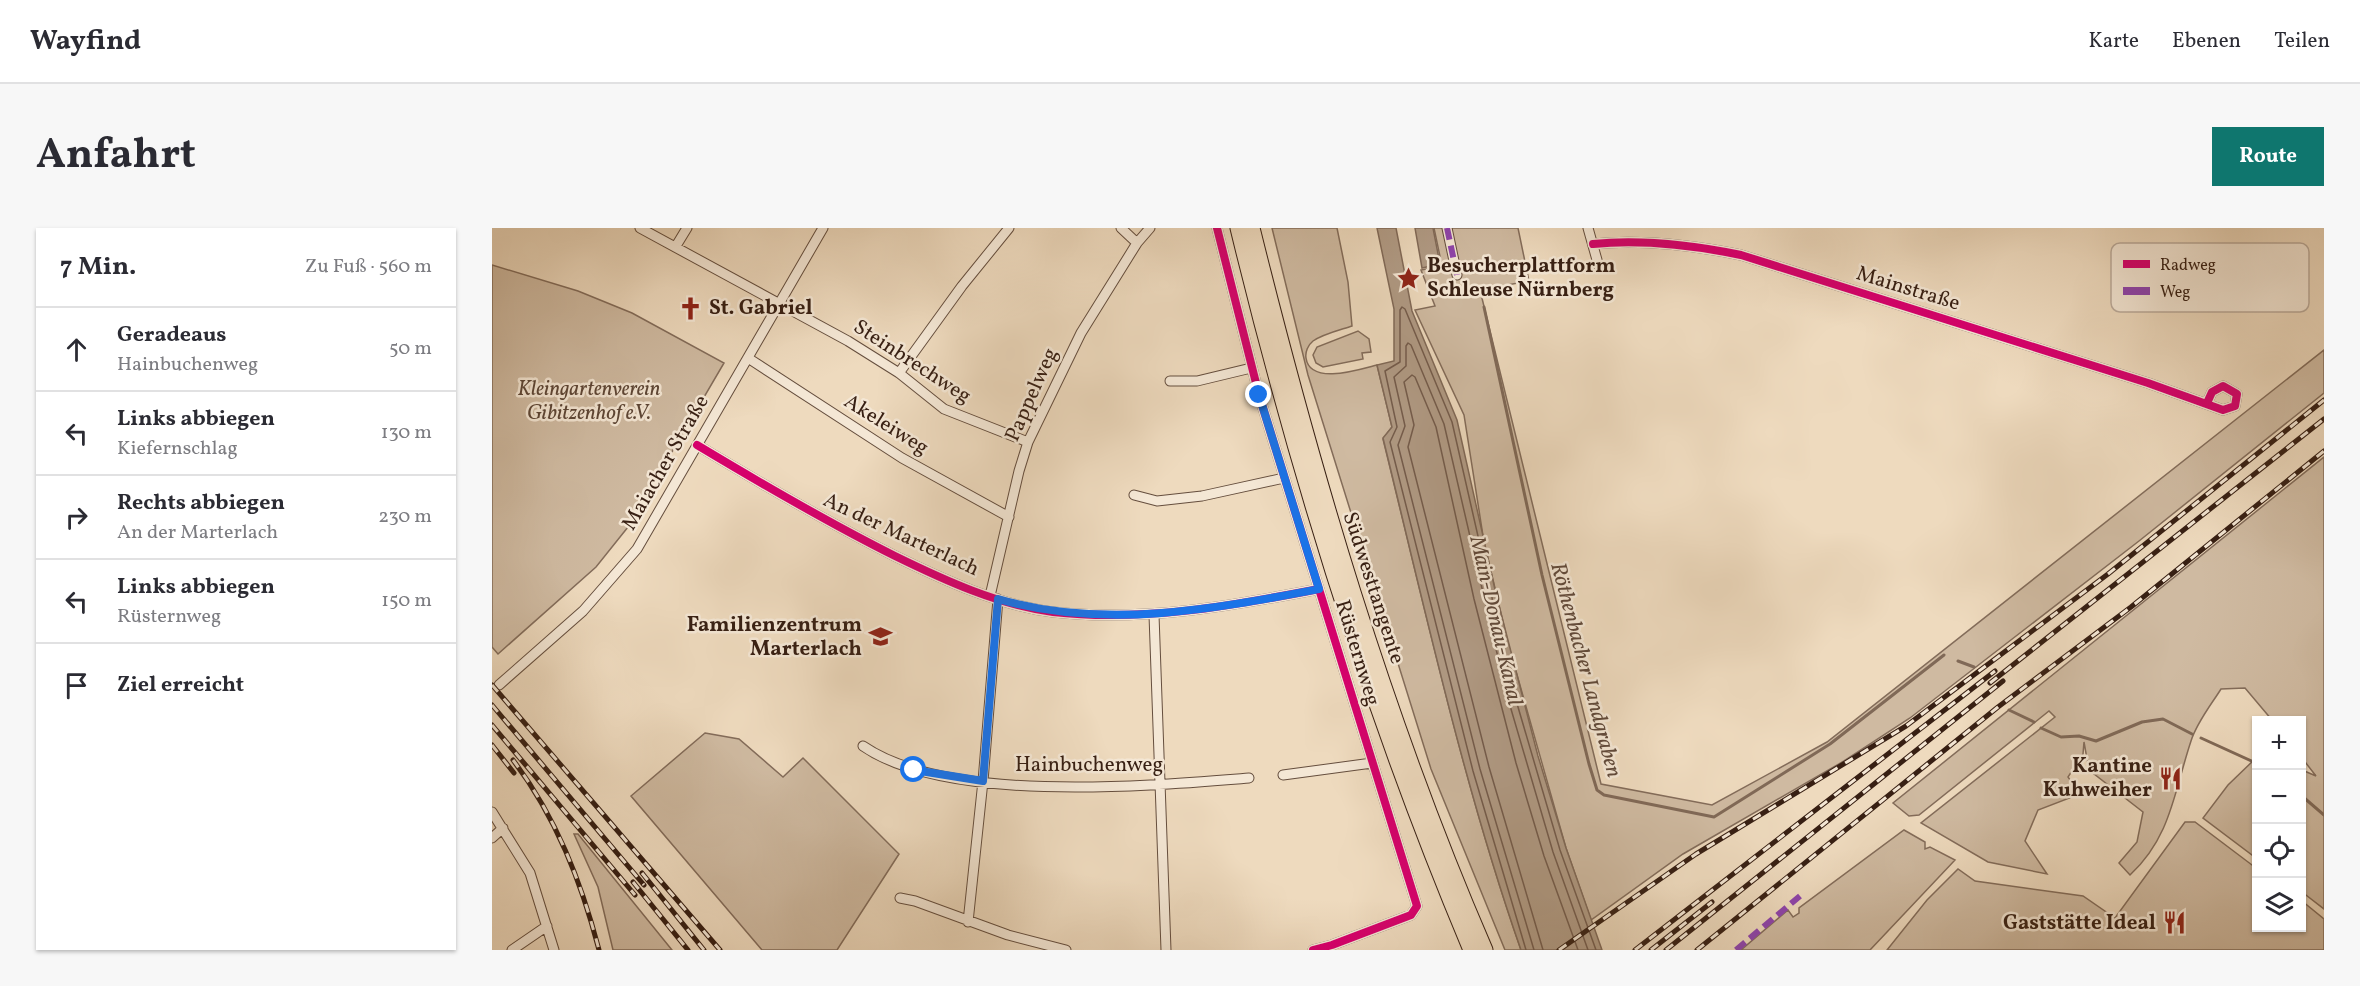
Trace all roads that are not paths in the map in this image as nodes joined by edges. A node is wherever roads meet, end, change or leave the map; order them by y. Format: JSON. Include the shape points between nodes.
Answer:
{"nodes":[{"id":1,"x":640,"y":228,"type":"edge"},
{"id":2,"x":687,"y":228,"type":"edge"},
{"id":3,"x":823,"y":228,"type":"edge"},
{"id":4,"x":1009,"y":228,"type":"edge"},
{"id":5,"x":1121,"y":228,"type":"edge"},
{"id":6,"x":1150,"y":228,"type":"edge"},
{"id":7,"x":1217,"y":228,"type":"edge"},
{"id":8,"x":1238,"y":228,"type":"edge"},
{"id":9,"x":1252,"y":228,"type":"edge"},
{"id":10,"x":1447,"y":228,"type":"edge"},
{"id":11,"x":1588,"y":228,"type":"edge"},
{"id":12,"x":1137,"y":243,"type":"junction"},
{"id":13,"x":1593,"y":244,"type":"junction"},
{"id":14,"x":676,"y":246,"type":"junction"},
{"id":15,"x":1599,"y":267,"type":"dead end"},
{"id":16,"x":1457,"y":275,"type":"dead end"},
{"id":17,"x":780,"y":303,"type":"junction"},
{"id":18,"x":748,"y":358,"type":"junction"},
{"id":19,"x":1251,"y":368,"type":"junction"},
{"id":20,"x":899,"y":373,"type":"junction"},
{"id":21,"x":1170,"y":381,"type":"dead end"},
{"id":22,"x":2207,"y":403,"type":"dead end"},
{"id":23,"x":1028,"y":442,"type":"junction"},
{"id":24,"x":697,"y":445,"type":"junction"},
{"id":25,"x":1284,"y":478,"type":"junction"},
{"id":26,"x":1134,"y":495,"type":"dead end"},
{"id":27,"x":1009,"y":517,"type":"junction"},
{"id":28,"x":1319,"y":589,"type":"junction"},
{"id":29,"x":994,"y":598,"type":"junction"},
{"id":30,"x":1154,"y":615,"type":"junction"},
{"id":31,"x":499,"y":685,"type":"dead end"},
{"id":32,"x":863,"y":746,"type":"dead end"},
{"id":33,"x":1372,"y":763,"type":"junction"},
{"id":34,"x":1283,"y":775,"type":"dead end"},
{"id":35,"x":1249,"y":778,"type":"dead end"},
{"id":36,"x":983,"y":781,"type":"junction"},
{"id":37,"x":1160,"y":785,"type":"junction"},
{"id":38,"x":492,"y":812,"type":"edge"},
{"id":39,"x":503,"y":828,"type":"junction"},
{"id":40,"x":492,"y":838,"type":"edge"},
{"id":41,"x":900,"y":898,"type":"dead end"},
{"id":42,"x":968,"y":922,"type":"junction"},
{"id":43,"x":547,"y":926,"type":"junction"},
{"id":44,"x":512,"y":950,"type":"edge"},
{"id":45,"x":554,"y":950,"type":"edge"},
{"id":46,"x":1066,"y":950,"type":"edge"},
{"id":47,"x":1166,"y":950,"type":"edge"},
{"id":48,"x":1313,"y":950,"type":"edge"},
{"id":49,"x":1471,"y":950,"type":"edge"},
{"id":50,"x":1485,"y":950,"type":"edge"}],
"edges":[{"from":1,"to":14,"type":"street","name":"Steinbrechweg"},
{"from":2,"to":14,"type":"street"},
{"from":3,"to":17,"type":"street","name":"Maiacher Straße"},
{"from":4,"to":20,"type":"street"},
{"from":5,"to":12,"type":"street"},
{"from":6,"to":12,"type":"street","name":"Pappelweg"},
{"from":7,"to":19,"type":"street","name":"Rüsternweg"},
{"from":8,"to":49,"type":"highway","name":"Südwesttangente","via":[[1287,422],[1338,595],[1395,759]]},
{"from":9,"to":50,"type":"highway","name":"Südwesttangente","via":[[1292,391],[1347,579],[1406,752]]},
{"from":10,"to":16,"type":"street"},
{"from":11,"to":13,"type":"street"},
{"from":12,"to":23,"type":"street","name":"Pappelweg","via":[[1081,333]]},
{"from":13,"to":15,"type":"street"},
{"from":13,"to":22,"type":"street","name":"Mainstraße","via":[[1686,244],[1741,255]]},
{"from":14,"to":17,"type":"street","name":"Steinbrechweg"},
{"from":17,"to":18,"type":"street","name":"Maiacher Straße"},
{"from":17,"to":20,"type":"street","name":"Steinbrechweg"},
{"from":18,"to":24,"type":"street","name":"Maiacher Straße"},
{"from":18,"to":27,"type":"street","name":"Akeleiweg","via":[[902,458]]},
{"from":19,"to":21,"type":"street","via":[[1197,381]]},
{"from":19,"to":25,"type":"street","name":"Rüsternweg"},
{"from":20,"to":23,"type":"street","name":"Steinbrechweg","via":[[944,408]]},
{"from":23,"to":27,"type":"street","name":"Pappelweg"},
{"from":24,"to":29,"type":"street","name":"An der Marterlach","via":[[829,523],[912,565]]},
{"from":24,"to":31,"type":"street","name":"Maiacher Straße","via":[[643,540],[619,571],[583,612]]},
{"from":25,"to":26,"type":"street","via":[[1156,501]]},
{"from":25,"to":28,"type":"street","name":"Rüsternweg"},
{"from":27,"to":29,"type":"street","name":"Pappelweg"},
{"from":28,"to":30,"type":"street","name":"An der Marterlach"},
{"from":28,"to":33,"type":"street","name":"Rüsternweg"},
{"from":29,"to":30,"type":"street","name":"An der Marterlach","via":[[1052,611]]},
{"from":29,"to":36,"type":"street","name":"Pappelweg"},
{"from":30,"to":37,"type":"street"},
{"from":32,"to":36,"type":"street","name":"Hainbuchenweg","via":[[914,770]]},
{"from":33,"to":34,"type":"street"},
{"from":33,"to":48,"type":"street","name":"Rüsternweg","via":[[1415,894],[1416,911]]},
{"from":35,"to":37,"type":"street","name":"Hainbuchenweg"},
{"from":36,"to":37,"type":"street","name":"Hainbuchenweg","via":[[1065,787]]},
{"from":36,"to":42,"type":"street","name":"Pappelweg"},
{"from":37,"to":47,"type":"street"},
{"from":38,"to":39,"type":"street"},
{"from":39,"to":40,"type":"street"},
{"from":39,"to":43,"type":"street","via":[[530,873]]},
{"from":41,"to":42,"type":"street"},
{"from":42,"to":46,"type":"street"},
{"from":43,"to":44,"type":"street"},
{"from":43,"to":45,"type":"street"}]}
